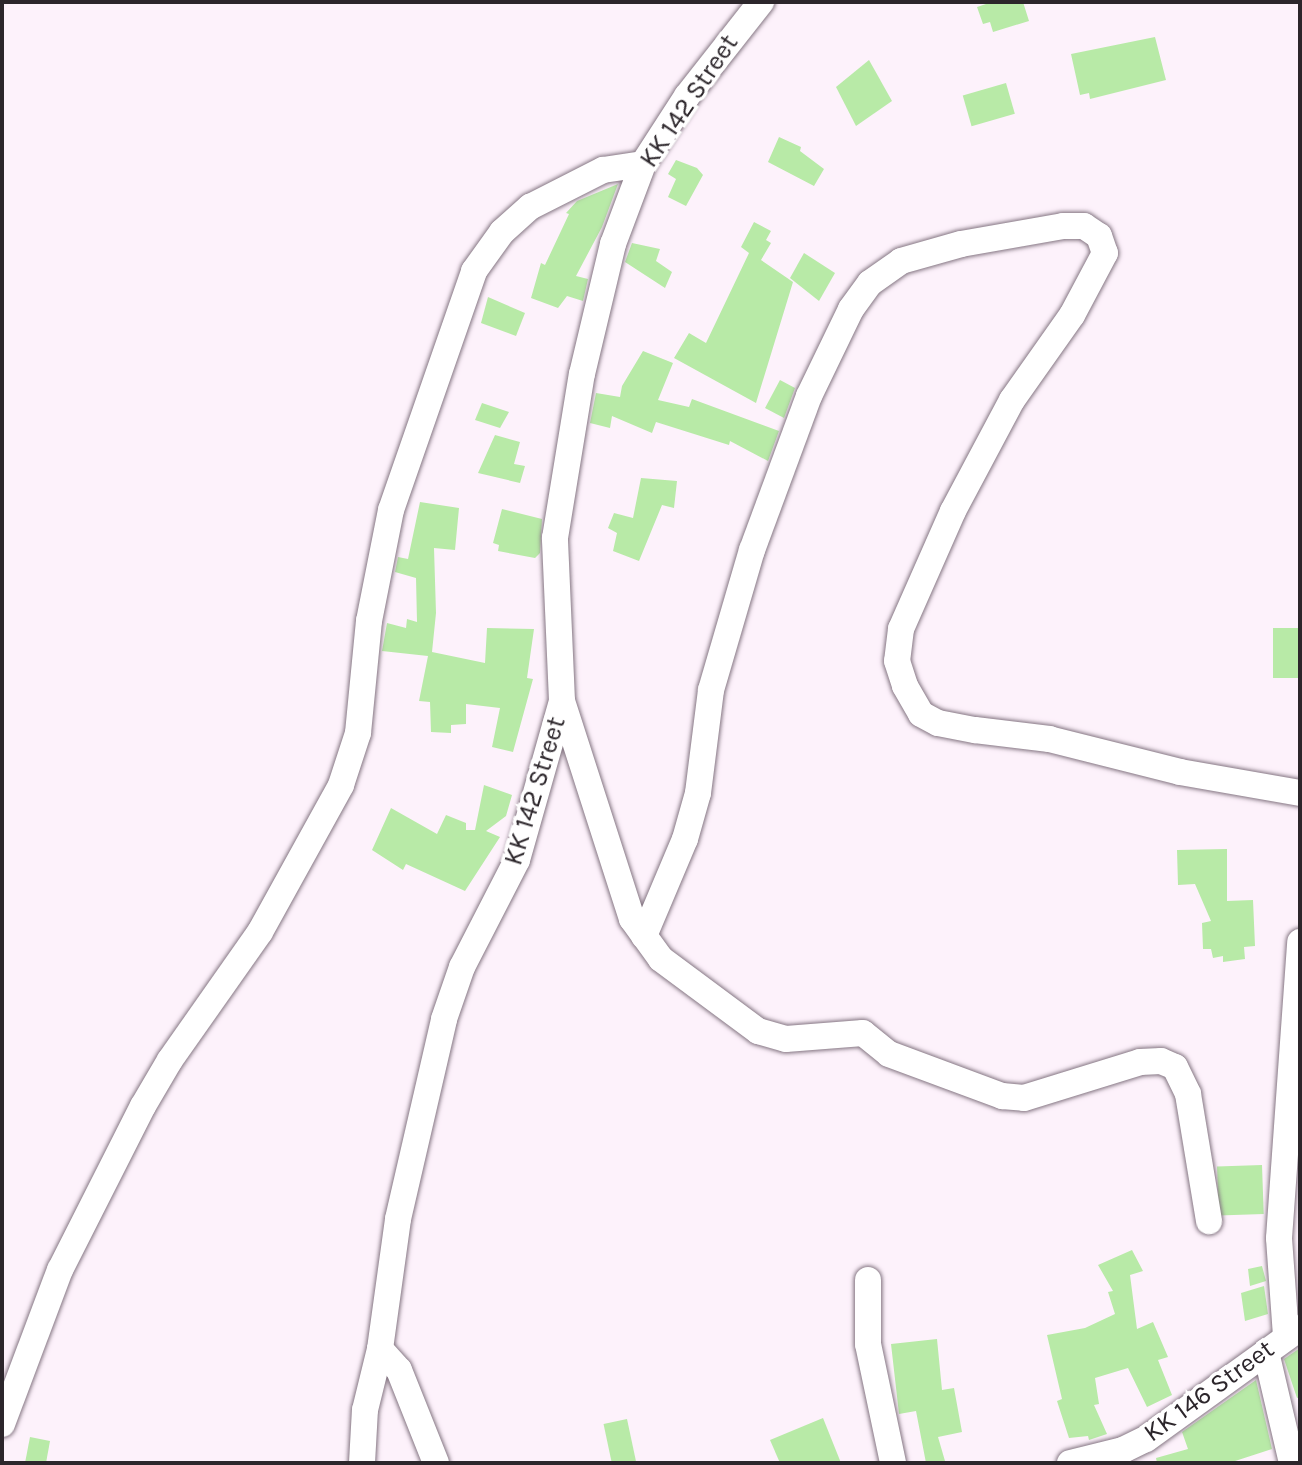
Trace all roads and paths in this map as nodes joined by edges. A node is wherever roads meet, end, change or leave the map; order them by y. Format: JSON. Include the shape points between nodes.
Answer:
{"nodes":[{"id":1,"x":761,"y":2,"type":"edge"},
{"id":2,"x":643,"y":164,"type":"junction"},
{"id":3,"x":562,"y":701,"type":"junction"},
{"id":4,"x":1300,"y":793,"type":"edge"},
{"id":5,"x":644,"y":936,"type":"junction"},
{"id":6,"x":1300,"y":942,"type":"edge"},
{"id":7,"x":1209,"y":1221,"type":"dead end"},
{"id":8,"x":868,"y":1280,"type":"dead end"},
{"id":9,"x":1284,"y":1338,"type":"edge"},
{"id":10,"x":380,"y":1349,"type":"junction"},
{"id":11,"x":2,"y":1424,"type":"edge"},
{"id":12,"x":362,"y":1463,"type":"edge"},
{"id":13,"x":436,"y":1463,"type":"edge"},
{"id":14,"x":893,"y":1463,"type":"edge"},
{"id":15,"x":1070,"y":1463,"type":"edge"},
{"id":16,"x":1292,"y":1463,"type":"edge"}],
"edges":[{"from":1,"to":2,"type":"street","name":"KK 142 Street","via":[[687,96]]},
{"from":2,"to":3,"type":"street","name":"KK 142 Street","via":[[613,244],[595,314],[558,508],[555,596]]},
{"from":2,"to":11,"type":"street","via":[[603,170],[530,207],[502,232],[474,271],[391,510],[369,621],[358,733],[341,785],[260,932],[143,1106],[60,1270]]},
{"from":3,"to":5,"type":"street","via":[[609,855],[632,919]]},
{"from":3,"to":10,"type":"street","name":"KK 142 Street","via":[[517,860],[462,967],[444,1019],[398,1219]]},
{"from":4,"to":5,"type":"street","via":[[1180,772],[1049,739],[938,723],[921,714],[897,661],[901,629],[953,511],[1012,400],[1072,315],[1105,253],[1099,236],[1084,226],[961,244],[901,261],[870,283],[851,309],[809,396],[752,550],[711,690],[698,793],[685,839]]},
{"from":5,"to":7,"type":"street","via":[[661,959],[758,1031],[786,1039],[863,1033],[889,1054],[1002,1096],[1024,1098],[1140,1062],[1175,1067],[1188,1094]]},
{"from":6,"to":9,"type":"street","via":[[1279,1238]]},
{"from":8,"to":14,"type":"street","via":[[868,1344]]},
{"from":9,"to":15,"type":"street","name":"KK 146 Street","via":[[1146,1439]]},
{"from":9,"to":16,"type":"street"},
{"from":10,"to":12,"type":"street","name":"KK 142 Street","via":[[365,1410]]},
{"from":10,"to":13,"type":"street","via":[[399,1370]]}]}
